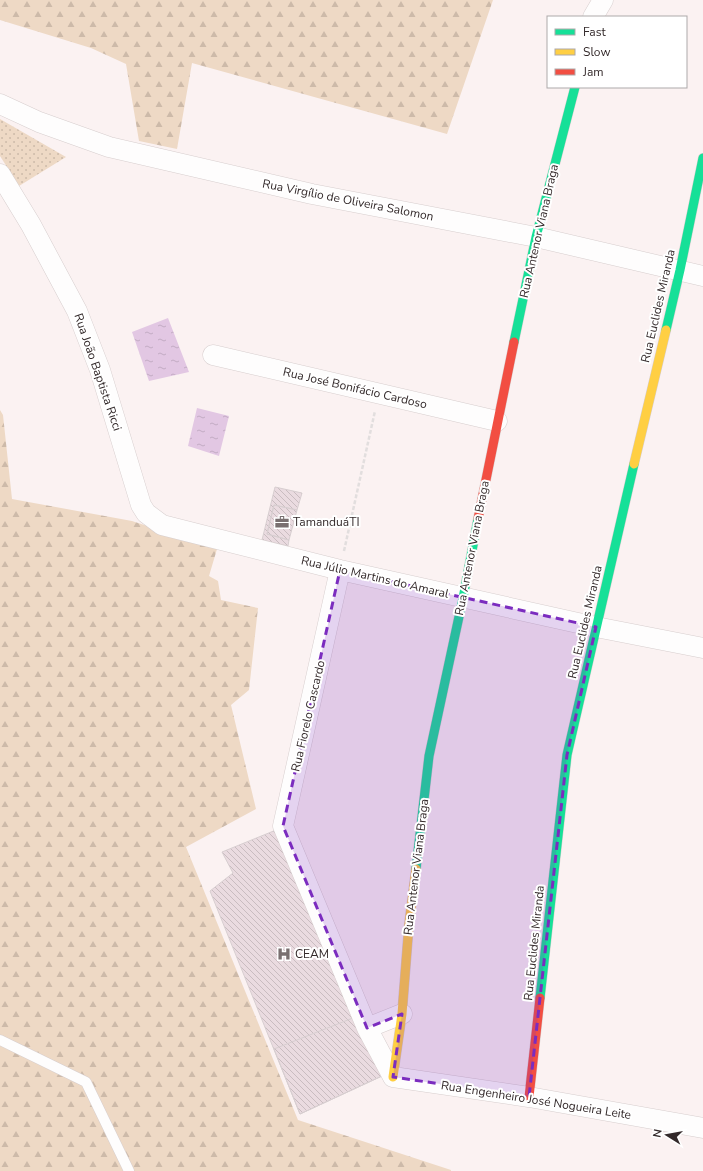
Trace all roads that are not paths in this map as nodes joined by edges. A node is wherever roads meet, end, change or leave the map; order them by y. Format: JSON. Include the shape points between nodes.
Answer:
{"nodes":[{"id":1,"x":603,"y":0,"type":"edge"},
{"id":2,"x":594,"y":16,"type":"edge"},
{"id":3,"x":575,"y":88,"type":"edge"},
{"id":4,"x":0,"y":104,"type":"edge"},
{"id":5,"x":703,"y":158,"type":"edge"},
{"id":6,"x":0,"y":174,"type":"edge"},
{"id":7,"x":536,"y":237,"type":"junction"},
{"id":8,"x":680,"y":270,"type":"junction"},
{"id":9,"x":703,"y":276,"type":"edge"},
{"id":10,"x":213,"y":355,"type":"dead end"},
{"id":11,"x":497,"y":421,"type":"junction"},
{"id":12,"x":146,"y":513,"type":"joint"},
{"id":13,"x":340,"y":570,"type":"junction"},
{"id":14,"x":463,"y":598,"type":"junction"},
{"id":15,"x":596,"y":626,"type":"junction"},
{"id":16,"x":703,"y":648,"type":"edge"},
{"id":17,"x":402,"y":1014,"type":"junction"},
{"id":18,"x":367,"y":1028,"type":"junction"},
{"id":19,"x":0,"y":1040,"type":"edge"},
{"id":20,"x":393,"y":1077,"type":"junction"},
{"id":21,"x":529,"y":1097,"type":"junction"},
{"id":22,"x":703,"y":1128,"type":"edge"},
{"id":23,"x":129,"y":1171,"type":"edge"}],
"edges":[{"from":1,"to":2,"type":"street"},
{"from":3,"to":7,"type":"street","name":"Rua Antenor Viana Braga"},
{"from":4,"to":7,"type":"street","name":"Rua Virgílio de Oliveira Salomon","via":[[39,122],[109,147],[312,194]]},
{"from":5,"to":8,"type":"street","name":"Rua Euclides Miranda"},
{"from":6,"to":12,"type":"street","name":"Rua João Baptista Ricci","via":[[31,225],[77,311],[100,370],[141,505]]},
{"from":7,"to":8,"type":"street","name":"Rua Virgílio de Oliveira Salomon"},
{"from":7,"to":11,"type":"street","name":"Rua Antenor Viana Braga"},
{"from":8,"to":9,"type":"street","name":"Rua Virgílio de Oliveira Salomon"},
{"from":8,"to":15,"type":"street","name":"Rua Euclides Miranda"},
{"from":10,"to":11,"type":"street","name":"Rua José Bonifácio Cardoso"},
{"from":11,"to":14,"type":"street","name":"Rua Antenor Viana Braga"},
{"from":12,"to":13,"type":"street","name":"Rua Júlio Martins do Amaral","via":[[162,525]]},
{"from":13,"to":14,"type":"street","name":"Rua Júlio Martins do Amaral"},
{"from":13,"to":18,"type":"street","name":"Rua Fiorelo Cascardo","via":[[283,826]]},
{"from":14,"to":15,"type":"street","name":"Rua Júlio Martins do Amaral"},
{"from":14,"to":17,"type":"street","name":"Rua Antenor Viana Braga","via":[[429,756],[409,924]]},
{"from":15,"to":16,"type":"street","name":"Rua Júlio Martins do Amaral"},
{"from":15,"to":21,"type":"street","name":"Rua Euclides Miranda","via":[[567,755]]},
{"from":17,"to":18,"type":"street"},
{"from":17,"to":20,"type":"street","name":"Rua Antenor Viana Braga"},
{"from":18,"to":20,"type":"street","name":"Rua Fiorelo Cascardo"},
{"from":19,"to":23,"type":"lane","via":[[86,1082]]},
{"from":20,"to":21,"type":"street","name":"Rua Engenheiro José Nogueira Leite"},
{"from":21,"to":22,"type":"street","name":"Rua Engenheiro José Nogueira Leite"}]}
